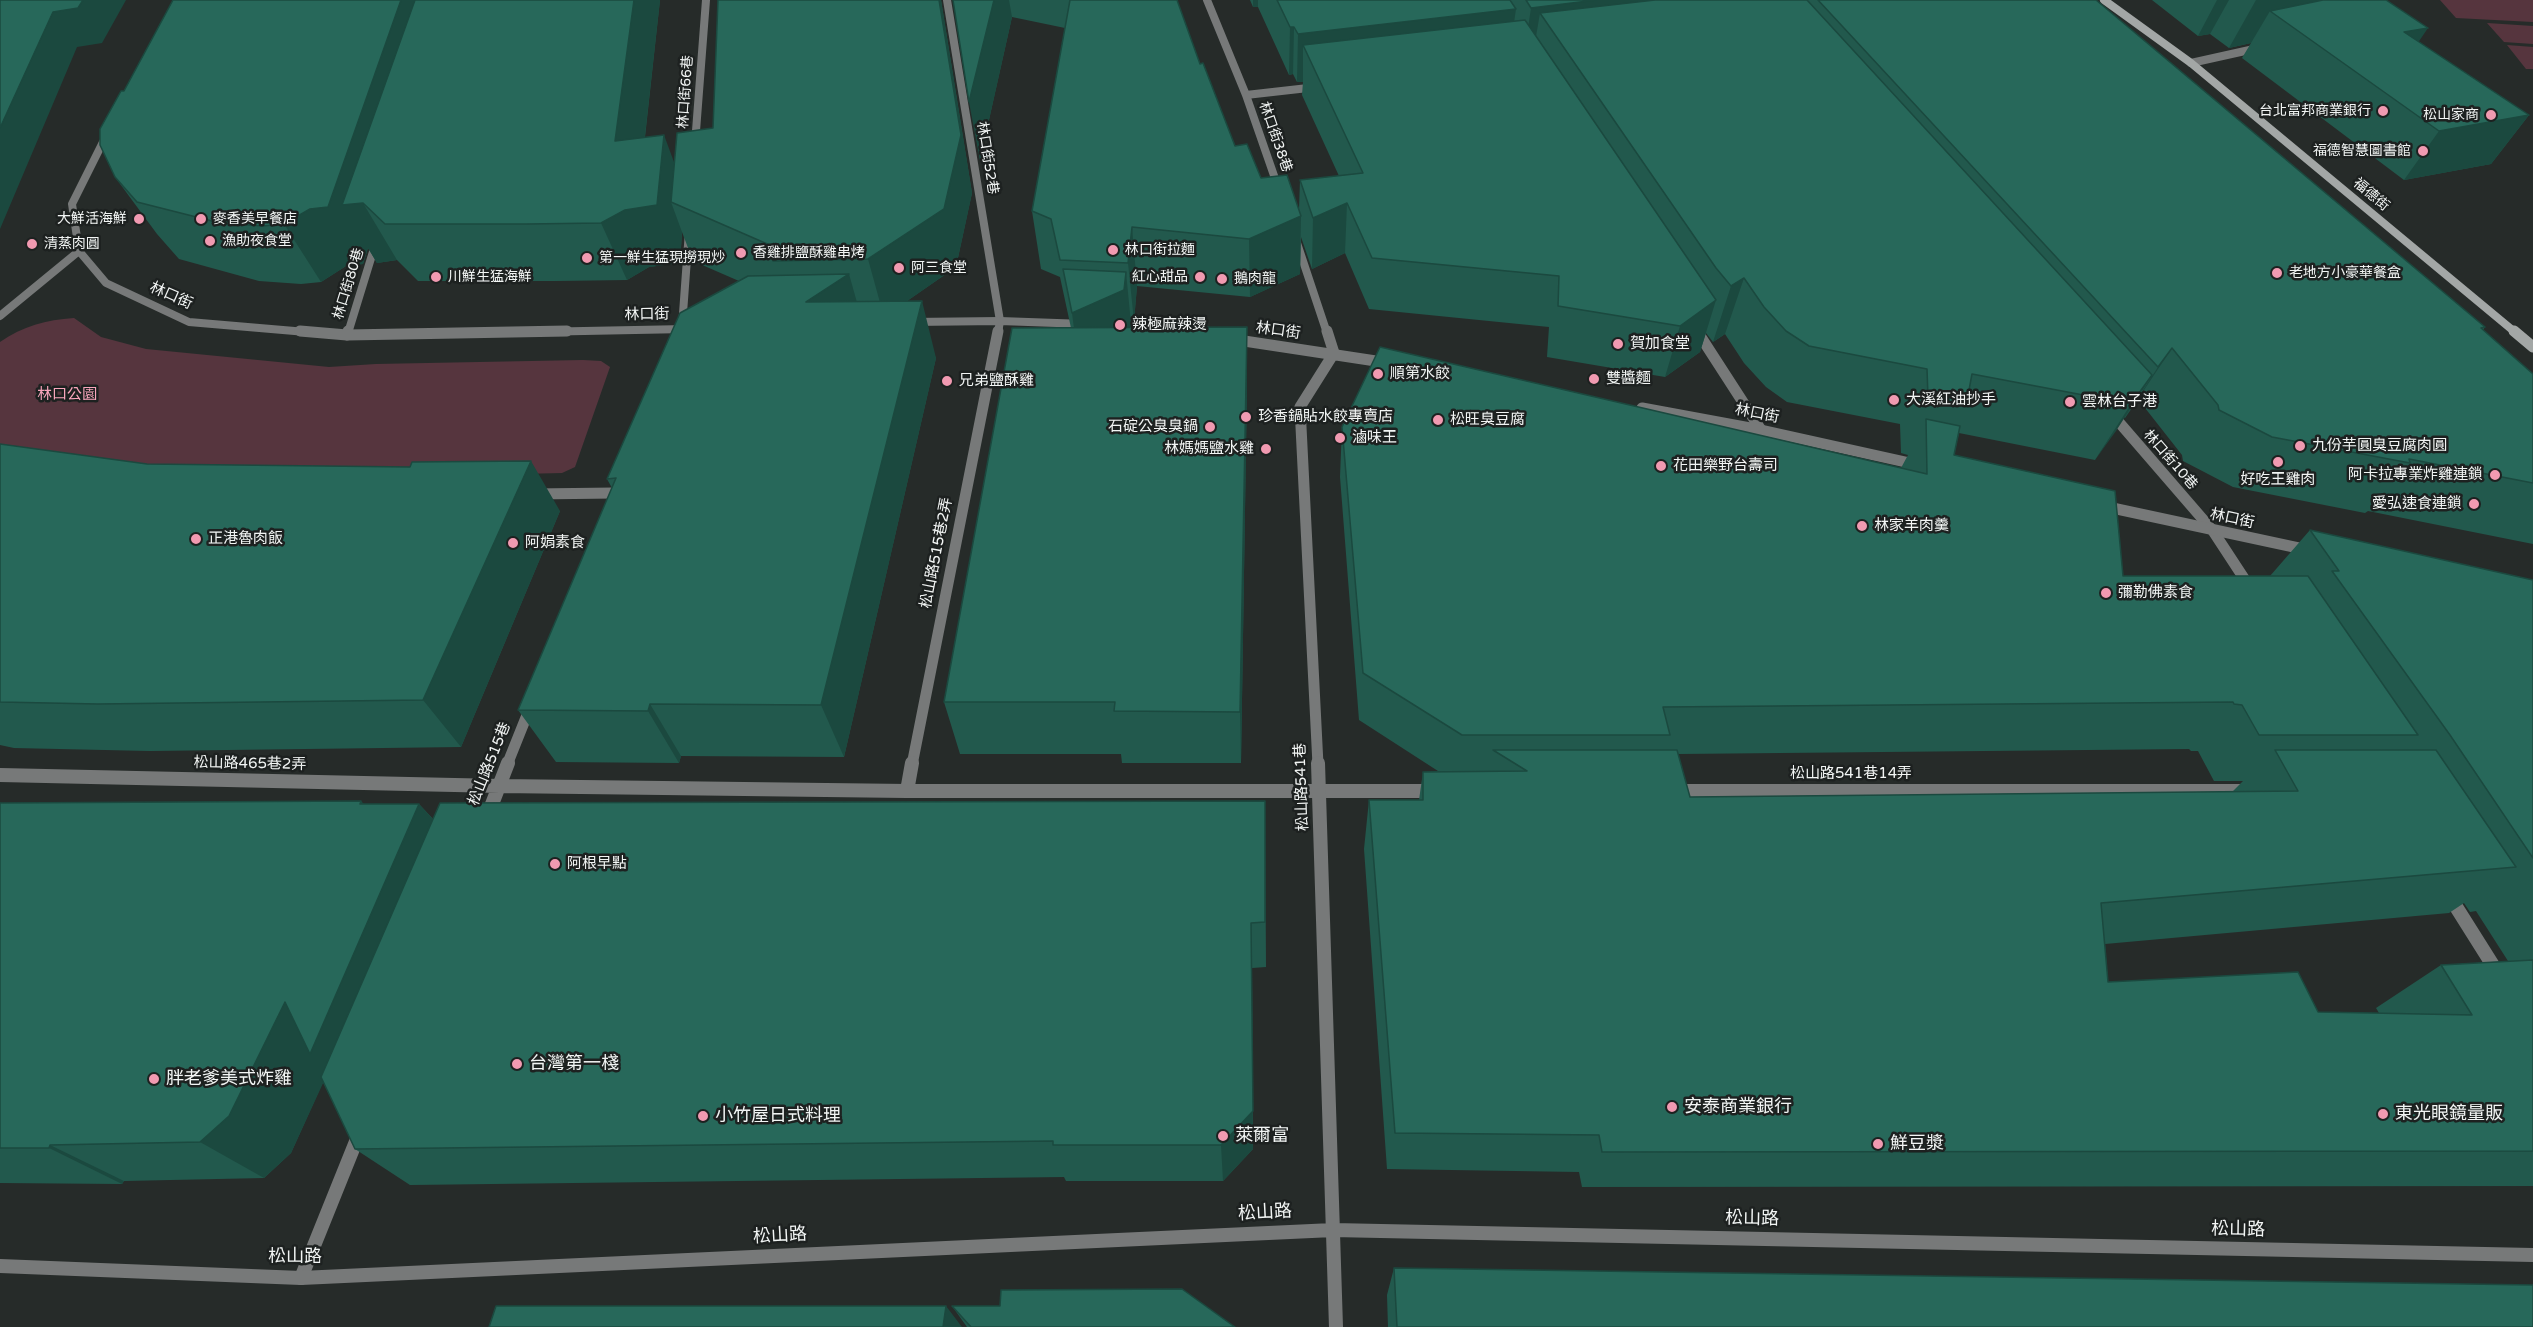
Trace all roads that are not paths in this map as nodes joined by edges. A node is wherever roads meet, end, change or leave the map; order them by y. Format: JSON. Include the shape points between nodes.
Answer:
{"nodes":[{"id":1,"x":706,"y":0,"type":"edge"},
{"id":2,"x":947,"y":0,"type":"edge"},
{"id":3,"x":1207,"y":0,"type":"edge"},
{"id":4,"x":2104,"y":0,"type":"edge"},
{"id":5,"x":2268,"y":45,"type":"dead end"},
{"id":6,"x":2191,"y":63,"type":"junction"},
{"id":7,"x":1327,"y":86,"type":"edge"},
{"id":8,"x":1246,"y":95,"type":"junction"},
{"id":9,"x":113,"y":122,"type":"edge"},
{"id":10,"x":695,"y":150,"type":"edge"},
{"id":11,"x":1281,"y":196,"type":"edge"},
{"id":12,"x":690,"y":219,"type":"edge"},
{"id":13,"x":1292,"y":230,"type":"edge"},
{"id":14,"x":379,"y":234,"type":"edge"},
{"id":15,"x":79,"y":250,"type":"junction"},
{"id":16,"x":0,"y":316,"type":"edge"},
{"id":17,"x":1000,"y":321,"type":"junction"},
{"id":18,"x":1690,"y":321,"type":"edge"},
{"id":19,"x":897,"y":322,"type":"edge"},
{"id":20,"x":1171,"y":330,"type":"edge"},
{"id":21,"x":347,"y":335,"type":"junction"},
{"id":22,"x":1216,"y":337,"type":"edge"},
{"id":23,"x":2533,"y":347,"type":"edge"},
{"id":24,"x":1334,"y":353,"type":"junction"},
{"id":25,"x":1397,"y":364,"type":"edge"},
{"id":26,"x":2105,"y":406,"type":"edge"},
{"id":27,"x":1632,"y":407,"type":"edge"},
{"id":28,"x":1761,"y":430,"type":"junction"},
{"id":29,"x":1935,"y":469,"type":"edge"},
{"id":30,"x":614,"y":493,"type":"edge"},
{"id":31,"x":520,"y":494,"type":"edge"},
{"id":32,"x":2097,"y":505,"type":"edge"},
{"id":33,"x":2213,"y":531,"type":"junction"},
{"id":34,"x":2316,"y":552,"type":"dead end"},
{"id":35,"x":2259,"y":601,"type":"edge"},
{"id":36,"x":538,"y":688,"type":"edge"},
{"id":37,"x":0,"y":775,"type":"edge"},
{"id":38,"x":500,"y":786,"type":"junction"},
{"id":39,"x":2264,"y":790,"type":"edge"},
{"id":40,"x":907,"y":791,"type":"junction"},
{"id":41,"x":1319,"y":791,"type":"junction"},
{"id":42,"x":1451,"y":791,"type":"edge"},
{"id":43,"x":1654,"y":791,"type":"edge"},
{"id":44,"x":482,"y":830,"type":"edge"},
{"id":45,"x":2439,"y":880,"type":"edge"},
{"id":46,"x":2508,"y":989,"type":"edge"},
{"id":47,"x":363,"y":1125,"type":"edge"},
{"id":48,"x":1334,"y":1230,"type":"junction"},
{"id":49,"x":2533,"y":1255,"type":"edge"},
{"id":50,"x":0,"y":1266,"type":"edge"},
{"id":51,"x":301,"y":1278,"type":"junction"},
{"id":52,"x":1336,"y":1327,"type":"edge"}],
"edges":[{"from":1,"to":10,"type":"street","name":"林口街66巷"},
{"from":2,"to":17,"type":"street","name":"林口街52巷"},
{"from":3,"to":8,"type":"street","name":"林口街38巷"},
{"from":4,"to":6,"type":"street","name":"福德街"},
{"from":5,"to":6,"type":"street"},
{"from":6,"to":23,"type":"street","name":"福德街"},
{"from":7,"to":8,"type":"street"},
{"from":8,"to":11,"type":"street","name":"林口街38巷"},
{"from":9,"to":15,"type":"street","via":[[72,204]]},
{"from":12,"to":21,"type":"street","name":"林口街","via":[[684,333]]},
{"from":13,"to":24,"type":"street"},
{"from":14,"to":21,"type":"street","name":"林口街80巷"},
{"from":15,"to":16,"type":"street"},
{"from":15,"to":21,"type":"street","name":"林口街","via":[[106,283],[189,322]]},
{"from":17,"to":19,"type":"street"},
{"from":17,"to":20,"type":"street"},
{"from":17,"to":40,"type":"street","name":"松山路515巷2弄"},
{"from":18,"to":28,"type":"street"},
{"from":22,"to":24,"type":"street","name":"林口街"},
{"from":24,"to":25,"type":"street","name":"林口街"},
{"from":24,"to":41,"type":"street","name":"松山路541巷","via":[[1300,407]]},
{"from":26,"to":33,"type":"street","name":"林口街10巷"},
{"from":27,"to":28,"type":"street","name":"林口街"},
{"from":28,"to":29,"type":"street","name":"林口街"},
{"from":30,"to":31,"type":"street"},
{"from":32,"to":33,"type":"street","name":"林口街"},
{"from":33,"to":34,"type":"street","name":"林口街"},
{"from":33,"to":35,"type":"street","name":"林口街10巷"},
{"from":36,"to":38,"type":"street","name":"松山路515巷"},
{"from":37,"to":38,"type":"street","name":"松山路465巷2弄"},
{"from":38,"to":40,"type":"street"},
{"from":38,"to":44,"type":"street","name":"松山路515巷"},
{"from":39,"to":43,"type":"street","name":"松山路541巷14弄"},
{"from":40,"to":41,"type":"street"},
{"from":41,"to":42,"type":"street"},
{"from":41,"to":48,"type":"street","name":"松山路541巷"},
{"from":45,"to":46,"type":"street"},
{"from":47,"to":51,"type":"street"},
{"from":48,"to":49,"type":"street","name":"松山路"},
{"from":48,"to":51,"type":"street","name":"松山路"},
{"from":48,"to":52,"type":"street","name":"松山路541巷"},
{"from":50,"to":51,"type":"street","name":"松山路"}]}
